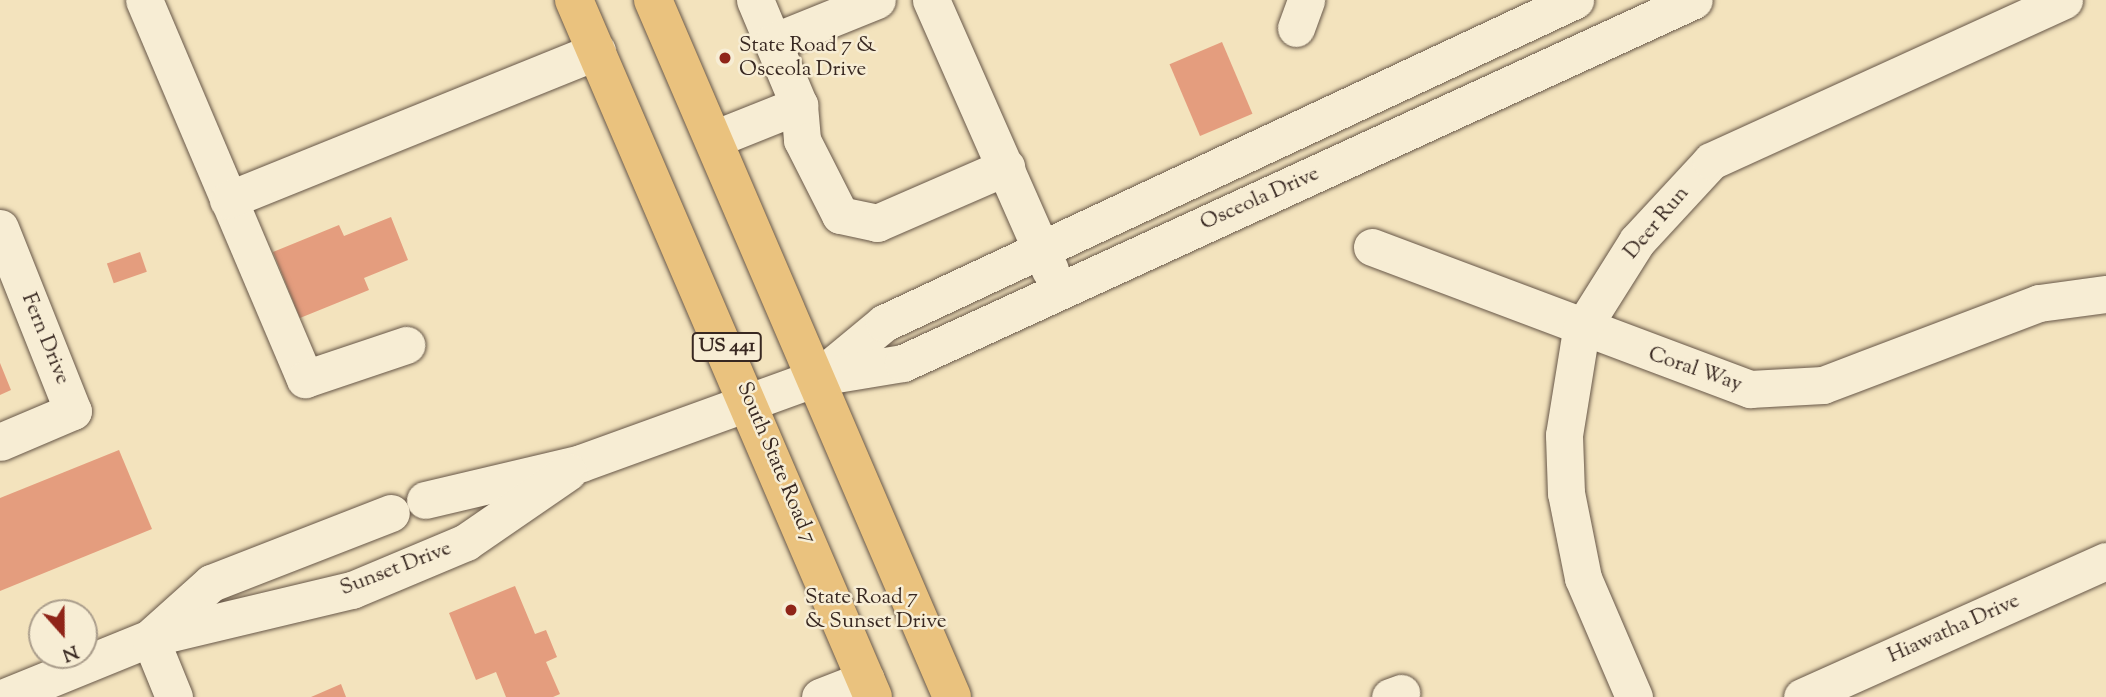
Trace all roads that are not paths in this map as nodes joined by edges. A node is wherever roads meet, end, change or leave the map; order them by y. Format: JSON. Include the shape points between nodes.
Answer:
{"nodes":[{"id":1,"x":144,"y":0,"type":"edge"},
{"id":2,"x":574,"y":0,"type":"edge"},
{"id":3,"x":653,"y":0,"type":"edge"},
{"id":4,"x":755,"y":0,"type":"edge"},
{"id":5,"x":877,"y":0,"type":"edge"},
{"id":6,"x":931,"y":0,"type":"edge"},
{"id":7,"x":1575,"y":0,"type":"edge"},
{"id":8,"x":1695,"y":0,"type":"edge"},
{"id":9,"x":2064,"y":0,"type":"edge"},
{"id":10,"x":1525,"y":23,"type":"junction"},
{"id":11,"x":773,"y":42,"type":"junction"},
{"id":12,"x":597,"y":51,"type":"junction"},
{"id":13,"x":1548,"y":67,"type":"junction"},
{"id":14,"x":799,"y":105,"type":"junction"},
{"id":15,"x":714,"y":139,"type":"junction"},
{"id":16,"x":1006,"y":167,"type":"junction"},
{"id":17,"x":228,"y":200,"type":"junction"},
{"id":18,"x":1133,"y":205,"type":"junction"},
{"id":19,"x":0,"y":228,"type":"edge"},
{"id":20,"x":1372,"y":247,"type":"dead end"},
{"id":21,"x":1151,"y":248,"type":"junction"},
{"id":22,"x":1039,"y":249,"type":"junction"},
{"id":23,"x":1060,"y":290,"type":"junction"},
{"id":24,"x":2106,"y":295,"type":"edge"},
{"id":25,"x":1581,"y":330,"type":"junction"},
{"id":26,"x":406,"y":345,"type":"dead end"},
{"id":27,"x":818,"y":377,"type":"junction"},
{"id":28,"x":752,"y":406,"type":"junction"},
{"id":29,"x":0,"y":442,"type":"edge"},
{"id":30,"x":581,"y":463,"type":"junction"},
{"id":31,"x":425,"y":500,"type":"dead end"},
{"id":32,"x":391,"y":513,"type":"dead end"},
{"id":33,"x":357,"y":526,"type":"junction"},
{"id":34,"x":2106,"y":561,"type":"edge"},
{"id":35,"x":379,"y":579,"type":"junction"},
{"id":36,"x":150,"y":638,"type":"junction"},
{"id":37,"x":870,"y":688,"type":"edge"},
{"id":38,"x":5,"y":697,"type":"edge"},
{"id":39,"x":174,"y":697,"type":"edge"},
{"id":40,"x":820,"y":697,"type":"edge"},
{"id":41,"x":952,"y":697,"type":"edge"},
{"id":42,"x":1634,"y":697,"type":"edge"},
{"id":43,"x":1802,"y":697,"type":"edge"}],
"edges":[{"from":1,"to":17,"type":"street"},
{"from":2,"to":12,"type":"main road","name":"South State Road 7","number":"US 441"},
{"from":3,"to":15,"type":"main road"},
{"from":4,"to":11,"type":"street"},
{"from":5,"to":11,"type":"street"},
{"from":6,"to":16,"type":"street"},
{"from":7,"to":10,"type":"street","name":"Osceola Drive"},
{"from":8,"to":13,"type":"street","name":"Osceola Drive"},
{"from":9,"to":25,"type":"street","name":"Deer Run","via":[[1711,161],[1637,241]]},
{"from":10,"to":13,"type":"street"},
{"from":10,"to":18,"type":"street","name":"Osceola Drive"},
{"from":11,"to":14,"type":"street"},
{"from":12,"to":17,"type":"street"},
{"from":12,"to":28,"type":"main road","name":"South State Road 7","number":"US 441"},
{"from":13,"to":21,"type":"street","name":"Osceola Drive"},
{"from":14,"to":15,"type":"street"},
{"from":14,"to":16,"type":"street","via":[[802,140],[831,207],[862,225]]},
{"from":15,"to":27,"type":"main road"},
{"from":16,"to":22,"type":"street"},
{"from":17,"to":26,"type":"street","via":[[305,379]]},
{"from":18,"to":21,"type":"street"},
{"from":18,"to":22,"type":"street","name":"Osceola Drive"},
{"from":19,"to":29,"type":"street","name":"Fern Drive","via":[[74,411]]},
{"from":20,"to":25,"type":"street","name":"Coral Way"},
{"from":21,"to":23,"type":"street","name":"Osceola Drive"},
{"from":22,"to":23,"type":"street"},
{"from":22,"to":27,"type":"street","name":"Osceola Drive","via":[[884,323]]},
{"from":23,"to":27,"type":"street","name":"Osceola Drive","via":[[903,363]]},
{"from":24,"to":25,"type":"street","name":"Coral Way","via":[[2039,303],[1823,385],[1750,389]]},
{"from":25,"to":42,"type":"street","name":"Deer Run","via":[[1564,435],[1566,493],[1583,578]]},
{"from":27,"to":28,"type":"street","name":"Osceola Drive"},
{"from":27,"to":41,"type":"main road"},
{"from":28,"to":30,"type":"street","name":"Sunset Drive"},
{"from":28,"to":37,"type":"main road","name":"South State Road 7","number":"US 441"},
{"from":30,"to":31,"type":"street","name":"Sunset Drive"},
{"from":30,"to":35,"type":"street","name":"Sunset Drive","via":[[466,542]]},
{"from":32,"to":33,"type":"street","name":"Sunset Drive"},
{"from":33,"to":35,"type":"street"},
{"from":33,"to":36,"type":"street","name":"Sunset Drive","via":[[211,583]]},
{"from":34,"to":43,"type":"street","name":"Hiawatha Drive"},
{"from":35,"to":36,"type":"street","name":"Sunset Drive"},
{"from":36,"to":38,"type":"street","name":"Sunset Drive"},
{"from":36,"to":39,"type":"street"},
{"from":37,"to":40,"type":"street"}]}
